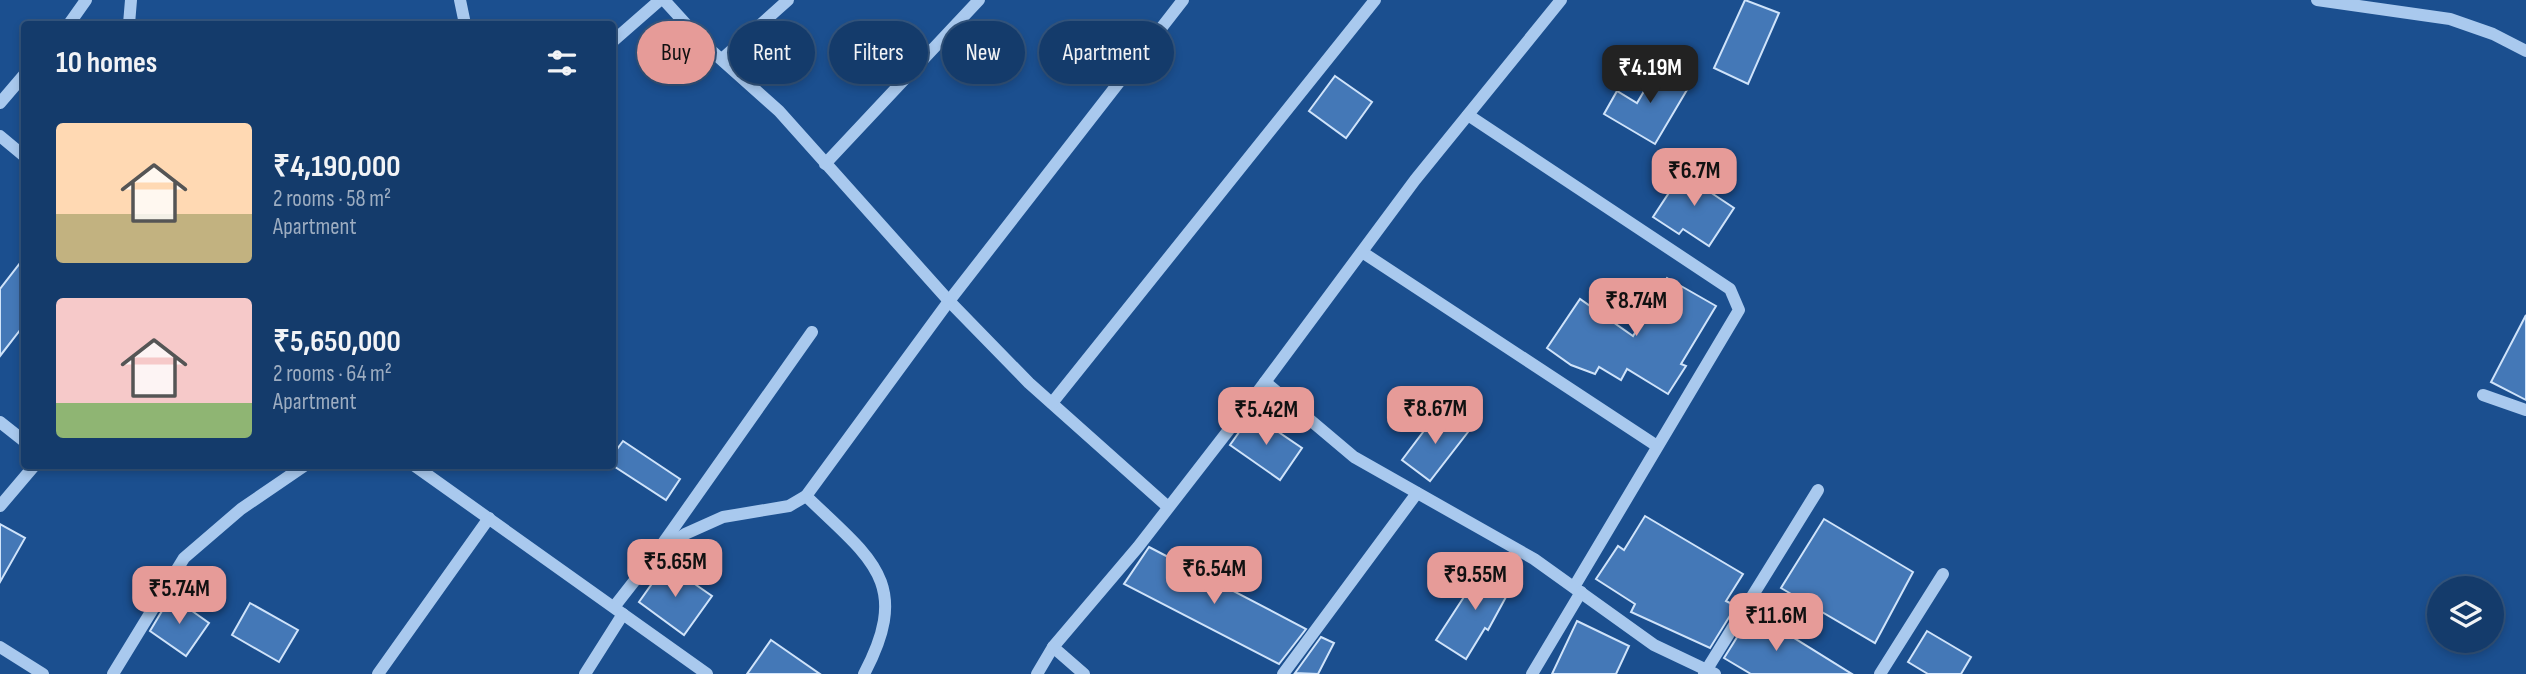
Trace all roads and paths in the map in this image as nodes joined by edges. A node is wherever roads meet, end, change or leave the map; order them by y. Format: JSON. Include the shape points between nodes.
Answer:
{"nodes":[{"id":1,"x":86,"y":0,"type":"edge"},
{"id":2,"x":131,"y":0,"type":"edge"},
{"id":3,"x":460,"y":0,"type":"edge"},
{"id":4,"x":662,"y":0,"type":"edge"},
{"id":5,"x":788,"y":0,"type":"edge"},
{"id":6,"x":979,"y":0,"type":"edge"},
{"id":7,"x":1183,"y":0,"type":"edge"},
{"id":8,"x":1375,"y":0,"type":"edge"},
{"id":9,"x":1561,"y":0,"type":"edge"},
{"id":10,"x":2316,"y":0,"type":"edge"},
{"id":11,"x":71,"y":21,"type":"edge"},
{"id":12,"x":129,"y":21,"type":"edge"},
{"id":13,"x":464,"y":21,"type":"edge"},
{"id":14,"x":616,"y":39,"type":"edge"},
{"id":15,"x":2526,"y":51,"type":"edge"},
{"id":16,"x":722,"y":59,"type":"junction"},
{"id":17,"x":21,"y":78,"type":"edge"},
{"id":18,"x":0,"y":103,"type":"edge"},
{"id":19,"x":1468,"y":115,"type":"junction"},
{"id":20,"x":0,"y":136,"type":"edge"},
{"id":21,"x":21,"y":154,"type":"edge"},
{"id":22,"x":825,"y":164,"type":"junction"},
{"id":23,"x":1362,"y":252,"type":"junction"},
{"id":24,"x":949,"y":301,"type":"junction"},
{"id":25,"x":812,"y":332,"type":"dead end"},
{"id":26,"x":1265,"y":383,"type":"junction"},
{"id":27,"x":2483,"y":396,"type":"dead end"},
{"id":28,"x":1052,"y":403,"type":"junction"},
{"id":29,"x":2526,"y":410,"type":"edge"},
{"id":30,"x":0,"y":422,"type":"edge"},
{"id":31,"x":21,"y":439,"type":"edge"},
{"id":32,"x":1657,"y":446,"type":"junction"},
{"id":33,"x":31,"y":469,"type":"edge"},
{"id":34,"x":300,"y":469,"type":"edge"},
{"id":35,"x":419,"y":469,"type":"edge"},
{"id":36,"x":1818,"y":490,"type":"dead end"},
{"id":37,"x":1417,"y":493,"type":"junction"},
{"id":38,"x":806,"y":496,"type":"junction"},
{"id":39,"x":0,"y":506,"type":"edge"},
{"id":40,"x":1168,"y":507,"type":"junction"},
{"id":41,"x":489,"y":518,"type":"junction"},
{"id":42,"x":657,"y":552,"type":"junction"},
{"id":43,"x":1943,"y":574,"type":"dead end"},
{"id":44,"x":1577,"y":590,"type":"junction"},
{"id":45,"x":618,"y":610,"type":"junction"},
{"id":46,"x":0,"y":647,"type":"edge"},
{"id":47,"x":1053,"y":647,"type":"junction"},
{"id":48,"x":1708,"y":672,"type":"edge"},
{"id":49,"x":43,"y":674,"type":"edge"},
{"id":50,"x":113,"y":674,"type":"edge"},
{"id":51,"x":378,"y":674,"type":"edge"},
{"id":52,"x":585,"y":674,"type":"edge"},
{"id":53,"x":707,"y":674,"type":"edge"},
{"id":54,"x":864,"y":674,"type":"edge"},
{"id":55,"x":1037,"y":674,"type":"edge"},
{"id":56,"x":1084,"y":674,"type":"edge"},
{"id":57,"x":1283,"y":674,"type":"edge"},
{"id":58,"x":1532,"y":674,"type":"edge"},
{"id":59,"x":1880,"y":674,"type":"edge"}],
"edges":[{"from":1,"to":11,"type":"street"},
{"from":2,"to":12,"type":"street"},
{"from":3,"to":13,"type":"street"},
{"from":4,"to":14,"type":"street"},
{"from":4,"to":16,"type":"street"},
{"from":5,"to":16,"type":"street"},
{"from":6,"to":22,"type":"street"},
{"from":7,"to":24,"type":"street"},
{"from":8,"to":28,"type":"street"},
{"from":9,"to":19,"type":"street"},
{"from":10,"to":15,"type":"street","via":[[2450,19]]},
{"from":16,"to":22,"type":"street","via":[[779,111]]},
{"from":17,"to":18,"type":"street"},
{"from":19,"to":23,"type":"street"},
{"from":19,"to":32,"type":"street","via":[[1730,289],[1739,310]]},
{"from":20,"to":21,"type":"street"},
{"from":22,"to":24,"type":"street"},
{"from":23,"to":26,"type":"street"},
{"from":23,"to":32,"type":"street"},
{"from":24,"to":28,"type":"street"},
{"from":24,"to":38,"type":"street"},
{"from":25,"to":42,"type":"street"},
{"from":26,"to":37,"type":"street","via":[[1354,457]]},
{"from":26,"to":40,"type":"street"},
{"from":27,"to":29,"type":"street"},
{"from":28,"to":40,"type":"street"},
{"from":30,"to":31,"type":"street"},
{"from":32,"to":44,"type":"street"},
{"from":33,"to":39,"type":"street"},
{"from":34,"to":50,"type":"street","via":[[241,509],[184,558]]},
{"from":35,"to":41,"type":"street"},
{"from":36,"to":48,"type":"street"},
{"from":37,"to":44,"type":"street","via":[[1534,559]]},
{"from":37,"to":57,"type":"street"},
{"from":38,"to":42,"type":"street","via":[[789,506],[723,517]]},
{"from":38,"to":54,"type":"street","via":[[863,551],[886,592],[886,621]]},
{"from":40,"to":47,"type":"street"},
{"from":41,"to":45,"type":"street"},
{"from":41,"to":51,"type":"street"},
{"from":42,"to":45,"type":"street"},
{"from":43,"to":59,"type":"street"},
{"from":44,"to":48,"type":"street","via":[[1654,645]]},
{"from":44,"to":58,"type":"street"},
{"from":45,"to":52,"type":"street"},
{"from":45,"to":53,"type":"street"},
{"from":46,"to":49,"type":"street"},
{"from":47,"to":55,"type":"street"},
{"from":47,"to":56,"type":"street"}]}
